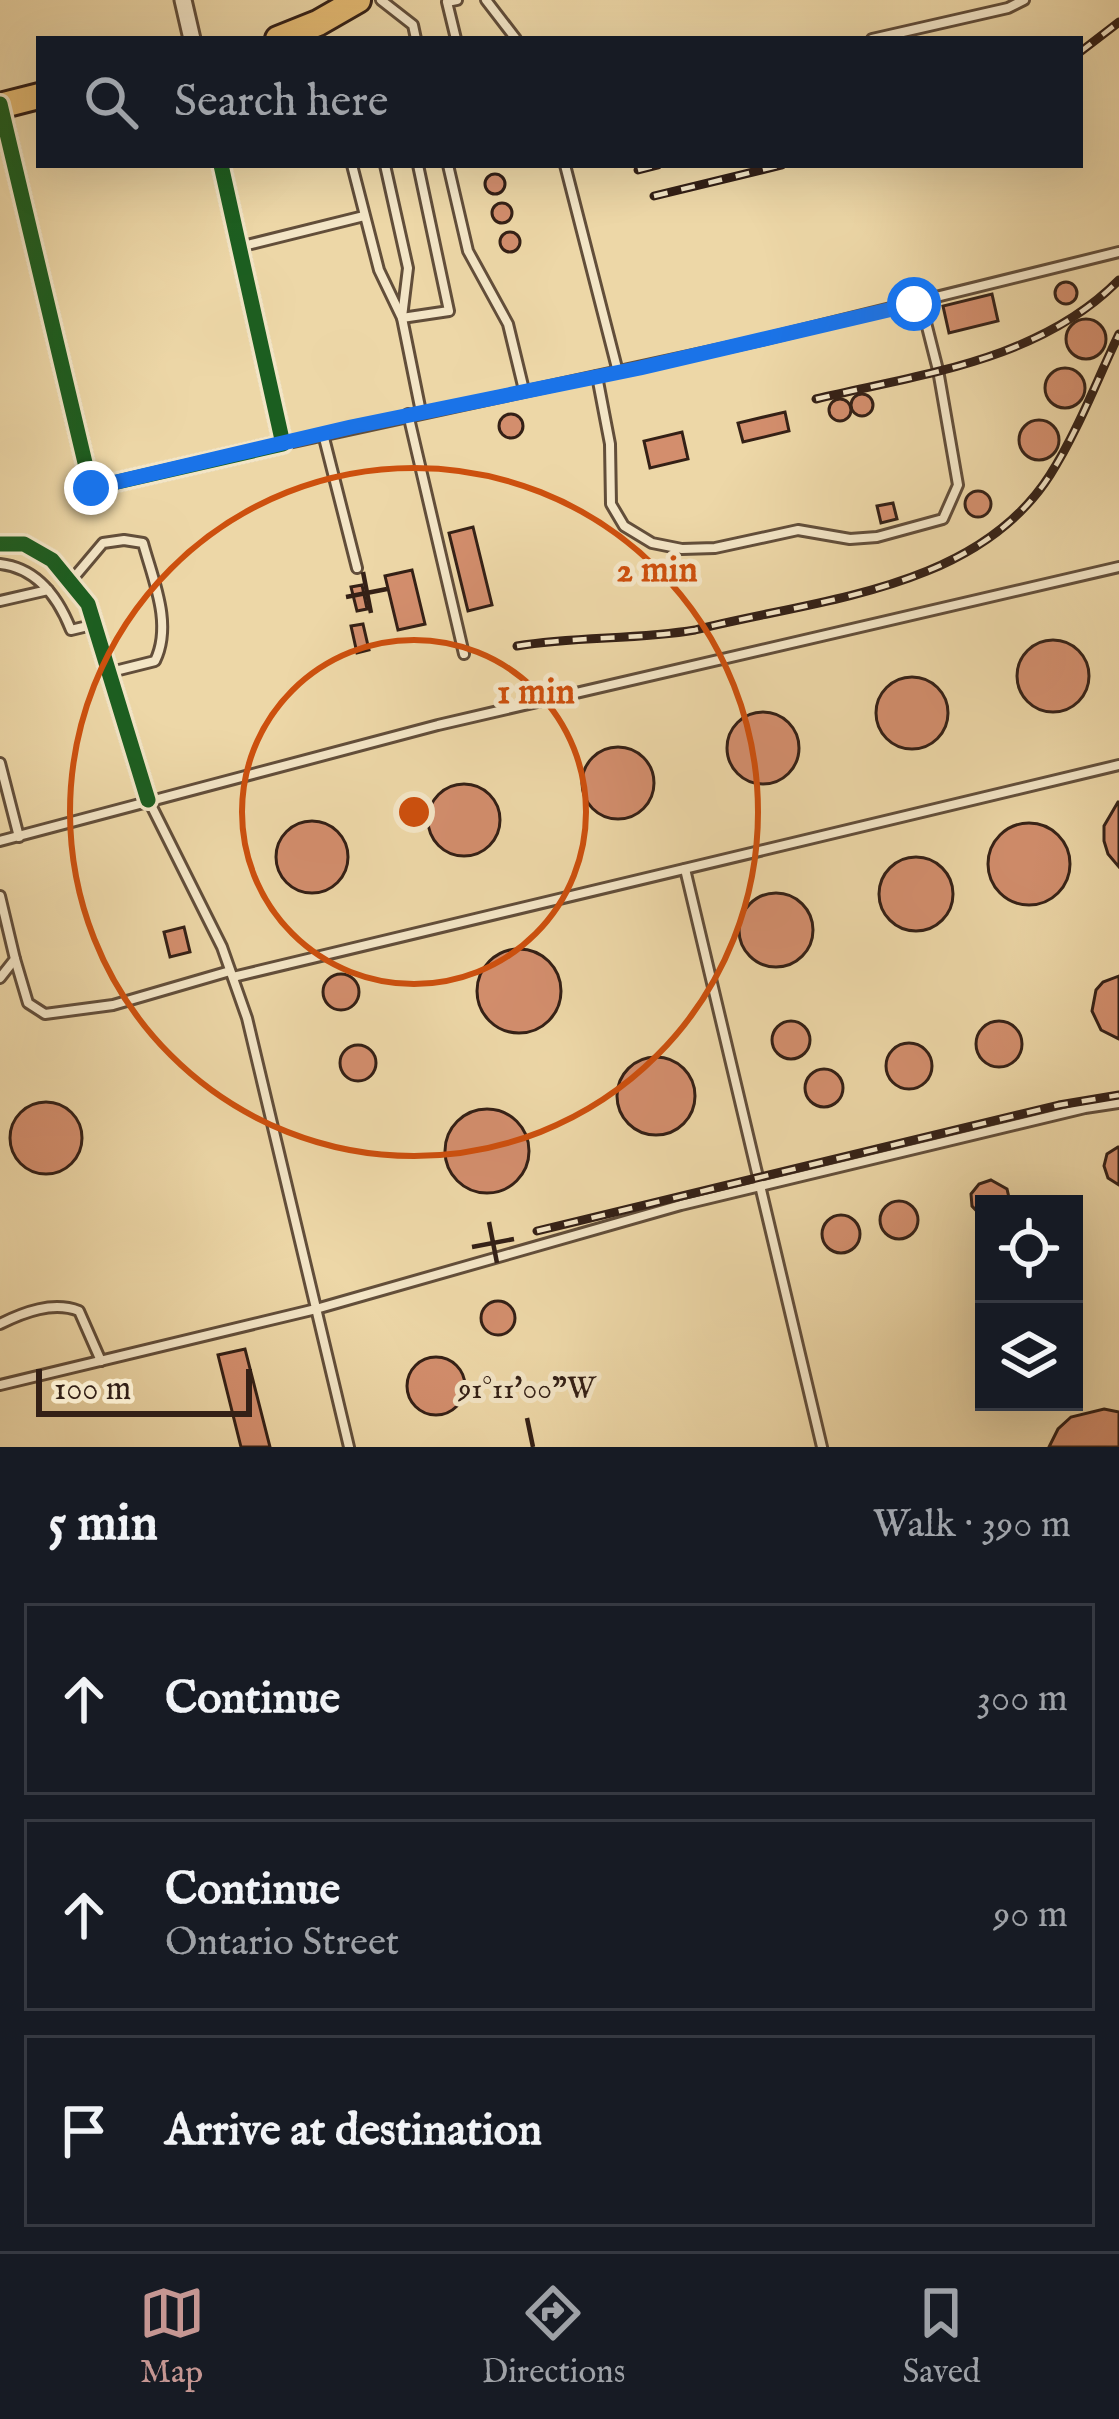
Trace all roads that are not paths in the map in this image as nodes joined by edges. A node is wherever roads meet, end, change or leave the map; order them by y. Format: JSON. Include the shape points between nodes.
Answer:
{"nodes":[{"id":1,"x":183,"y":0,"type":"edge"},
{"id":2,"x":358,"y":0,"type":"edge"},
{"id":3,"x":381,"y":0,"type":"edge"},
{"id":4,"x":457,"y":0,"type":"edge"},
{"id":5,"x":486,"y":0,"type":"edge"},
{"id":6,"x":1024,"y":0,"type":"edge"},
{"id":7,"x":191,"y":36,"type":"edge"},
{"id":8,"x":286,"y":36,"type":"edge"},
{"id":9,"x":415,"y":36,"type":"edge"},
{"id":10,"x":455,"y":36,"type":"edge"},
{"id":11,"x":514,"y":36,"type":"edge"},
{"id":12,"x":885,"y":36,"type":"edge"},
{"id":13,"x":36,"y":97,"type":"edge"},
{"id":14,"x":0,"y":105,"type":"edge"},
{"id":15,"x":222,"y":168,"type":"edge"},
{"id":16,"x":353,"y":168,"type":"edge"},
{"id":17,"x":386,"y":168,"type":"edge"},
{"id":18,"x":419,"y":168,"type":"edge"},
{"id":19,"x":449,"y":168,"type":"edge"},
{"id":20,"x":566,"y":168,"type":"edge"},
{"id":21,"x":364,"y":216,"type":"junction"},
{"id":22,"x":239,"y":247,"type":"junction"},
{"id":23,"x":1119,"y":252,"type":"edge"},
{"id":24,"x":921,"y":303,"type":"junction"},
{"id":25,"x":402,"y":318,"type":"junction"},
{"id":26,"x":618,"y":372,"type":"junction"},
{"id":27,"x":597,"y":376,"type":"junction"},
{"id":28,"x":524,"y":390,"type":"junction"},
{"id":29,"x":421,"y":412,"type":"junction"},
{"id":30,"x":408,"y":414,"type":"junction"},
{"id":31,"x":323,"y":434,"type":"junction"},
{"id":32,"x":283,"y":444,"type":"junction"},
{"id":33,"x":0,"y":544,"type":"edge"},
{"id":34,"x":0,"y":564,"type":"edge"},
{"id":35,"x":1119,"y":567,"type":"edge"},
{"id":36,"x":357,"y":568,"type":"dead end"},
{"id":37,"x":71,"y":581,"type":"junction"},
{"id":38,"x":49,"y":590,"type":"junction"},
{"id":39,"x":0,"y":601,"type":"edge"},
{"id":40,"x":95,"y":624,"type":"junction"},
{"id":41,"x":464,"y":654,"type":"dead end"},
{"id":42,"x":111,"y":673,"type":"junction"},
{"id":43,"x":0,"y":763,"type":"edge"},
{"id":44,"x":1119,"y":765,"type":"edge"},
{"id":45,"x":148,"y":800,"type":"junction"},
{"id":46,"x":19,"y":837,"type":"junction"},
{"id":47,"x":0,"y":841,"type":"edge"},
{"id":48,"x":685,"y":869,"type":"junction"},
{"id":49,"x":0,"y":896,"type":"edge"},
{"id":50,"x":15,"y":959,"type":"junction"},
{"id":51,"x":232,"y":974,"type":"junction"},
{"id":52,"x":0,"y":978,"type":"edge"},
{"id":53,"x":1119,"y":1103,"type":"edge"},
{"id":54,"x":759,"y":1186,"type":"junction"},
{"id":55,"x":316,"y":1309,"type":"junction"},
{"id":56,"x":0,"y":1324,"type":"edge"},
{"id":57,"x":101,"y":1361,"type":"junction"},
{"id":58,"x":0,"y":1385,"type":"edge"},
{"id":59,"x":349,"y":1447,"type":"edge"},
{"id":60,"x":822,"y":1447,"type":"edge"}],
"edges":[{"from":1,"to":7,"type":"street"},
{"from":2,"to":8,"type":"main road"},
{"from":3,"to":9,"type":"lane"},
{"from":4,"to":10,"type":"lane","via":[[447,2]]},
{"from":5,"to":11,"type":"lane"},
{"from":6,"to":12,"type":"lane"},
{"from":13,"to":14,"type":"main road"},
{"from":14,"to":32,"type":"street","via":[[91,488]]},
{"from":15,"to":22,"type":"street"},
{"from":16,"to":21,"type":"lane"},
{"from":17,"to":25,"type":"lane","via":[[408,268]]},
{"from":18,"to":25,"type":"lane","via":[[448,311]]},
{"from":19,"to":28,"type":"lane","via":[[468,251],[508,324]]},
{"from":20,"to":26,"type":"lane"},
{"from":21,"to":22,"type":"lane"},
{"from":21,"to":25,"type":"lane"},
{"from":22,"to":32,"type":"street"},
{"from":23,"to":24,"type":"lane"},
{"from":24,"to":26,"type":"lane"},
{"from":24,"to":27,"type":"lane","via":[[958,485],[943,519],[877,537],[798,530],[682,549],[636,535],[611,504]]},
{"from":25,"to":29,"type":"lane"},
{"from":26,"to":27,"type":"lane"},
{"from":27,"to":28,"type":"lane"},
{"from":28,"to":29,"type":"lane"},
{"from":29,"to":30,"type":"lane"},
{"from":30,"to":31,"type":"lane"},
{"from":30,"to":41,"type":"lane"},
{"from":31,"to":32,"type":"lane"},
{"from":31,"to":36,"type":"lane"},
{"from":33,"to":37,"type":"street","via":[[37,550]]},
{"from":34,"to":38,"type":"lane"},
{"from":35,"to":45,"type":"lane"},
{"from":37,"to":40,"type":"street"},
{"from":37,"to":42,"type":"lane","via":[[104,543],[143,543],[164,643],[155,661]]},
{"from":38,"to":39,"type":"lane"},
{"from":38,"to":40,"type":"lane","via":[[71,629]]},
{"from":40,"to":42,"type":"street"},
{"from":42,"to":45,"type":"street"},
{"from":43,"to":46,"type":"lane"},
{"from":44,"to":48,"type":"lane"},
{"from":45,"to":46,"type":"lane"},
{"from":45,"to":51,"type":"lane"},
{"from":46,"to":47,"type":"lane"},
{"from":48,"to":51,"type":"lane"},
{"from":48,"to":54,"type":"lane"},
{"from":49,"to":50,"type":"lane"},
{"from":50,"to":51,"type":"lane","via":[[28,1003],[45,1014]]},
{"from":50,"to":52,"type":"lane"},
{"from":51,"to":55,"type":"lane"},
{"from":53,"to":54,"type":"lane"},
{"from":54,"to":55,"type":"lane"},
{"from":54,"to":60,"type":"lane"},
{"from":55,"to":57,"type":"lane"},
{"from":55,"to":59,"type":"lane"},
{"from":56,"to":57,"type":"lane","via":[[63,1305],[79,1311]]},
{"from":57,"to":58,"type":"lane"}]}
